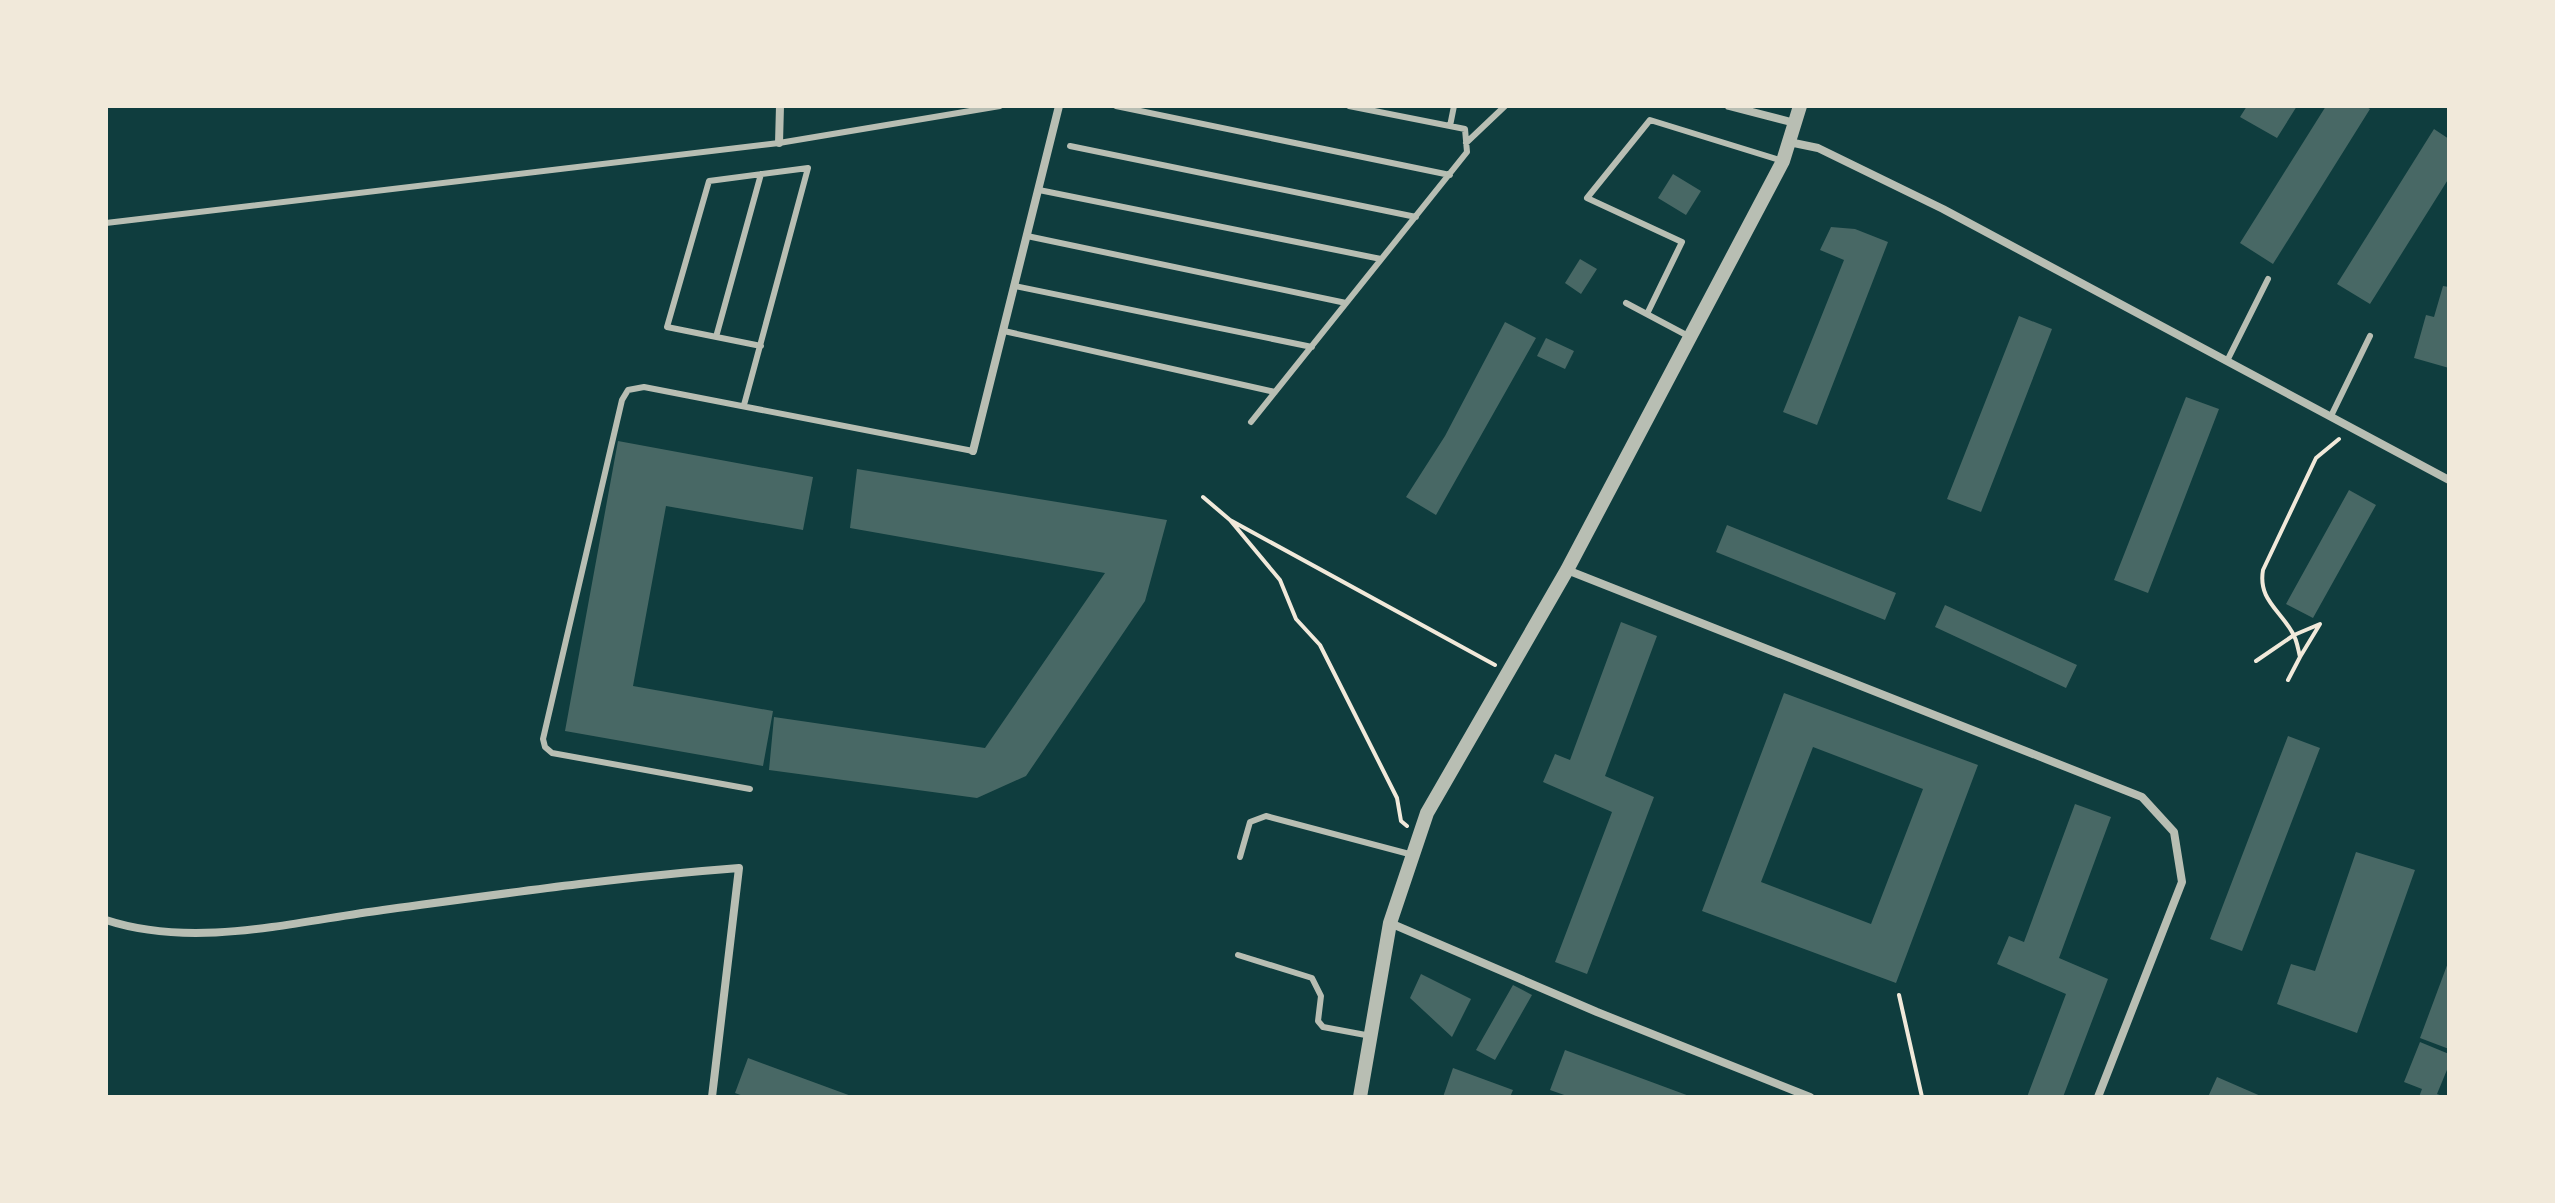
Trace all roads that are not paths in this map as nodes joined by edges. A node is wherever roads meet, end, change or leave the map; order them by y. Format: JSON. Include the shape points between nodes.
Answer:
{"nodes":[{"id":1,"x":780,"y":106,"type":"edge"},
{"id":2,"x":1000,"y":106,"type":"edge"},
{"id":3,"x":1059,"y":106,"type":"edge"},
{"id":4,"x":1116,"y":106,"type":"edge"},
{"id":5,"x":1354,"y":106,"type":"edge"},
{"id":6,"x":1406,"y":106,"type":"edge"},
{"id":7,"x":1454,"y":106,"type":"edge"},
{"id":8,"x":1505,"y":106,"type":"edge"},
{"id":9,"x":1729,"y":106,"type":"edge"},
{"id":10,"x":1800,"y":106,"type":"edge"},
{"id":11,"x":1404,"y":117,"type":"junction"},
{"id":12,"x":1796,"y":124,"type":"junction"},
{"id":13,"x":1450,"y":126,"type":"junction"},
{"id":14,"x":1789,"y":142,"type":"junction"},
{"id":15,"x":779,"y":143,"type":"junction"},
{"id":16,"x":1466,"y":143,"type":"junction"},
{"id":17,"x":1070,"y":146,"type":"dead end"},
{"id":18,"x":1783,"y":161,"type":"junction"},
{"id":19,"x":761,"y":174,"type":"junction"},
{"id":20,"x":1450,"y":175,"type":"junction"},
{"id":21,"x":1039,"y":190,"type":"junction"},
{"id":22,"x":1416,"y":217,"type":"junction"},
{"id":23,"x":106,"y":223,"type":"edge"},
{"id":24,"x":1027,"y":236,"type":"junction"},
{"id":25,"x":1381,"y":259,"type":"junction"},
{"id":26,"x":2268,"y":279,"type":"dead end"},
{"id":27,"x":1015,"y":286,"type":"junction"},
{"id":28,"x":1346,"y":303,"type":"junction"},
{"id":29,"x":1626,"y":303,"type":"dead end"},
{"id":30,"x":1647,"y":314,"type":"junction"},
{"id":31,"x":1004,"y":331,"type":"junction"},
{"id":32,"x":2370,"y":336,"type":"dead end"},
{"id":33,"x":716,"y":337,"type":"junction"},
{"id":34,"x":1690,"y":337,"type":"junction"},
{"id":35,"x":761,"y":346,"type":"junction"},
{"id":36,"x":1312,"y":347,"type":"junction"},
{"id":37,"x":2227,"y":361,"type":"junction"},
{"id":38,"x":1275,"y":392,"type":"junction"},
{"id":39,"x":744,"y":405,"type":"junction"},
{"id":40,"x":2331,"y":416,"type":"junction"},
{"id":41,"x":1251,"y":422,"type":"dead end"},
{"id":42,"x":973,"y":451,"type":"joint"},
{"id":43,"x":2449,"y":480,"type":"edge"},
{"id":44,"x":1567,"y":570,"type":"junction"},
{"id":45,"x":750,"y":789,"type":"dead end"},
{"id":46,"x":1413,"y":855,"type":"junction"},
{"id":47,"x":1240,"y":857,"type":"dead end"},
{"id":48,"x":106,"y":920,"type":"edge"},
{"id":49,"x":1390,"y":923,"type":"junction"},
{"id":50,"x":1238,"y":955,"type":"dead end"},
{"id":51,"x":1371,"y":1036,"type":"junction"},
{"id":52,"x":712,"y":1097,"type":"edge"},
{"id":53,"x":1360,"y":1097,"type":"edge"},
{"id":54,"x":1810,"y":1097,"type":"edge"},
{"id":55,"x":2098,"y":1097,"type":"edge"}],
"edges":[{"from":1,"to":15,"type":"street"},
{"from":2,"to":15,"type":"lane"},
{"from":3,"to":21,"type":"street"},
{"from":4,"to":20,"type":"lane"},
{"from":5,"to":11,"type":"lane"},
{"from":6,"to":11,"type":"lane"},
{"from":7,"to":13,"type":"lane"},
{"from":8,"to":16,"type":"lane"},
{"from":9,"to":12,"type":"street"},
{"from":10,"to":12,"type":"street"},
{"from":11,"to":13,"type":"lane"},
{"from":12,"to":14,"type":"street"},
{"from":13,"to":16,"type":"lane","via":[[1465,129]]},
{"from":14,"to":18,"type":"street"},
{"from":14,"to":37,"type":"street","via":[[1818,148],[1943,209]]},
{"from":15,"to":23,"type":"lane"},
{"from":16,"to":20,"type":"lane","via":[[1467,152]]},
{"from":17,"to":22,"type":"lane"},
{"from":18,"to":30,"type":"lane","via":[[1650,120],[1587,198],[1682,242]]},
{"from":18,"to":34,"type":"street"},
{"from":19,"to":33,"type":"lane"},
{"from":19,"to":33,"type":"lane","via":[[709,181],[667,327]]},
{"from":19,"to":35,"type":"lane","via":[[808,168]]},
{"from":20,"to":22,"type":"lane"},
{"from":21,"to":24,"type":"street"},
{"from":21,"to":25,"type":"lane"},
{"from":22,"to":25,"type":"lane"},
{"from":24,"to":27,"type":"street"},
{"from":24,"to":28,"type":"lane"},
{"from":25,"to":28,"type":"lane"},
{"from":26,"to":37,"type":"lane"},
{"from":27,"to":31,"type":"street"},
{"from":27,"to":36,"type":"lane"},
{"from":28,"to":36,"type":"lane"},
{"from":29,"to":30,"type":"lane"},
{"from":30,"to":34,"type":"lane"},
{"from":31,"to":38,"type":"lane"},
{"from":31,"to":42,"type":"street"},
{"from":32,"to":40,"type":"lane"},
{"from":33,"to":35,"type":"lane"},
{"from":34,"to":44,"type":"street"},
{"from":35,"to":39,"type":"lane"},
{"from":36,"to":38,"type":"lane"},
{"from":37,"to":40,"type":"street"},
{"from":38,"to":41,"type":"lane"},
{"from":39,"to":42,"type":"lane"},
{"from":39,"to":45,"type":"lane","via":[[644,387],[628,390],[543,739],[552,753]]},
{"from":40,"to":43,"type":"street"},
{"from":44,"to":46,"type":"street","via":[[1427,813]]},
{"from":44,"to":55,"type":"street","via":[[2142,797],[2174,832],[2182,882]]},
{"from":46,"to":47,"type":"lane","via":[[1266,816],[1250,822]]},
{"from":46,"to":49,"type":"street"},
{"from":48,"to":52,"type":"street","via":[[143,930],[207,933],[643,875],[739,868]]},
{"from":49,"to":51,"type":"street"},
{"from":49,"to":54,"type":"street"},
{"from":50,"to":51,"type":"lane","via":[[1312,978],[1321,996],[1318,1021],[1323,1027]]},
{"from":51,"to":53,"type":"street"}]}
